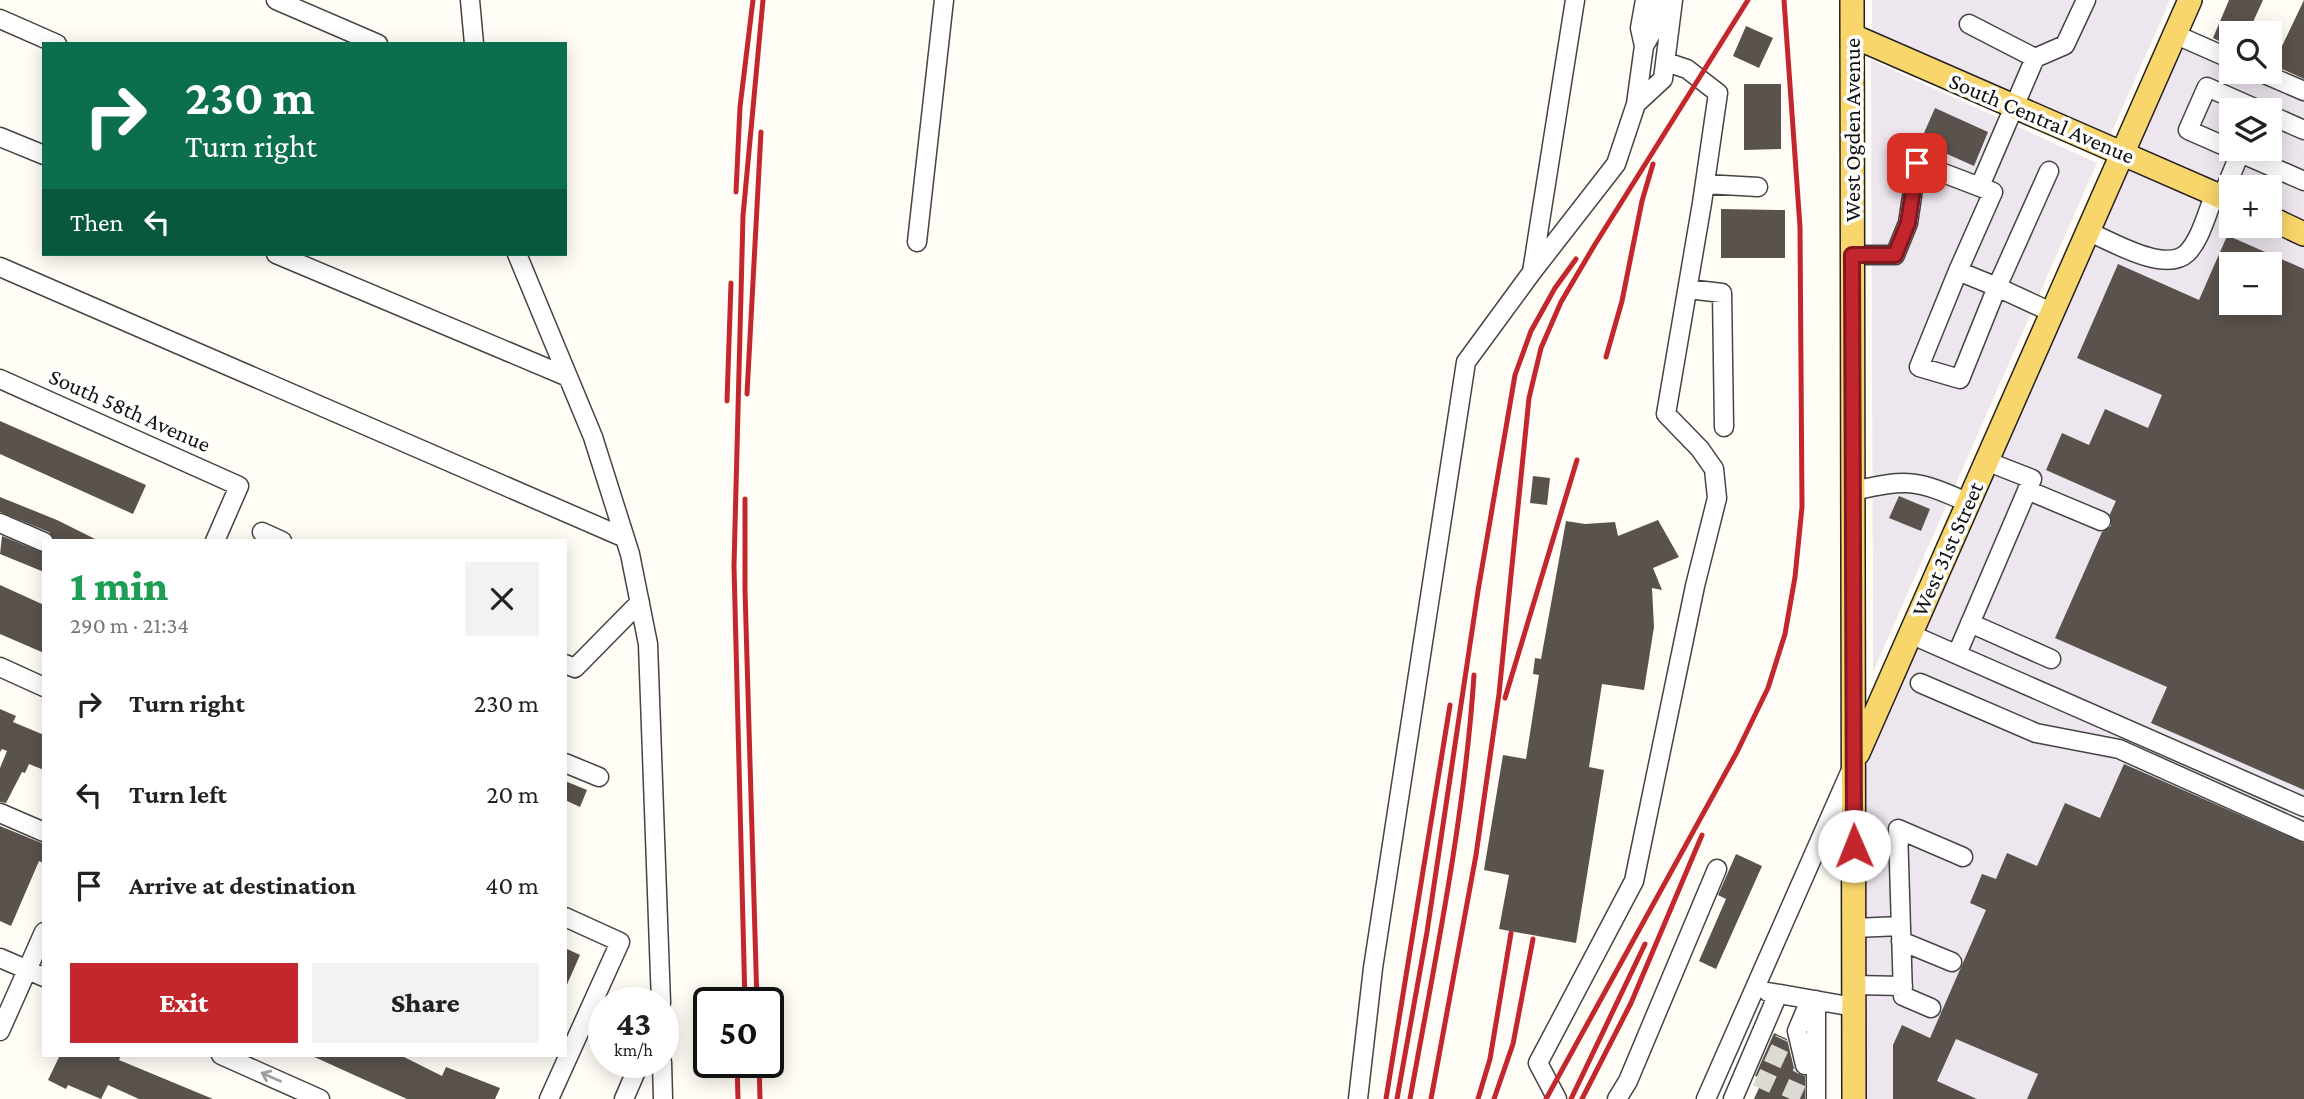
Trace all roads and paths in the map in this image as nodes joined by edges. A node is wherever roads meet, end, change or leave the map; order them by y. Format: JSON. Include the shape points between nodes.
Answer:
{"nodes":[{"id":1,"x":276,"y":0,"type":"edge"},
{"id":2,"x":470,"y":0,"type":"edge"},
{"id":3,"x":944,"y":0,"type":"edge"},
{"id":4,"x":1575,"y":0,"type":"edge"},
{"id":5,"x":1645,"y":0,"type":"edge"},
{"id":6,"x":1658,"y":0,"type":"edge"},
{"id":7,"x":1673,"y":0,"type":"edge"},
{"id":8,"x":1853,"y":0,"type":"edge"},
{"id":9,"x":2086,"y":0,"type":"edge"},
{"id":10,"x":2190,"y":0,"type":"edge"},
{"id":11,"x":0,"y":19,"type":"edge"},
{"id":12,"x":1969,"y":24,"type":"dead end"},
{"id":13,"x":2175,"y":34,"type":"junction"},
{"id":14,"x":1853,"y":36,"type":"junction"},
{"id":15,"x":52,"y":42,"type":"edge"},
{"id":16,"x":373,"y":42,"type":"edge"},
{"id":17,"x":474,"y":42,"type":"edge"},
{"id":18,"x":1644,"y":46,"type":"junction"},
{"id":19,"x":2219,"y":54,"type":"edge"},
{"id":20,"x":2035,"y":58,"type":"junction"},
{"id":21,"x":1665,"y":62,"type":"junction"},
{"id":22,"x":2282,"y":78,"type":"edge"},
{"id":23,"x":2302,"y":84,"type":"edge"},
{"id":24,"x":2232,"y":98,"type":"edge"},
{"id":25,"x":1636,"y":104,"type":"junction"},
{"id":26,"x":2014,"y":106,"type":"junction"},
{"id":27,"x":2282,"y":120,"type":"edge"},
{"id":28,"x":2304,"y":130,"type":"edge"},
{"id":29,"x":0,"y":137,"type":"edge"},
{"id":30,"x":2219,"y":144,"type":"edge"},
{"id":31,"x":2122,"y":153,"type":"junction"},
{"id":32,"x":42,"y":154,"type":"edge"},
{"id":33,"x":2258,"y":161,"type":"edge"},
{"id":34,"x":2049,"y":171,"type":"dead end"},
{"id":35,"x":2304,"y":181,"type":"edge"},
{"id":36,"x":1705,"y":184,"type":"junction"},
{"id":37,"x":1758,"y":187,"type":"dead end"},
{"id":38,"x":1980,"y":187,"type":"junction"},
{"id":39,"x":2219,"y":196,"type":"edge"},
{"id":40,"x":2219,"y":204,"type":"edge"},
{"id":41,"x":2282,"y":224,"type":"edge"},
{"id":42,"x":2087,"y":231,"type":"junction"},
{"id":43,"x":2304,"y":234,"type":"edge"},
{"id":44,"x":916,"y":242,"type":"dead end"},
{"id":45,"x":1852,"y":255,"type":"junction"},
{"id":46,"x":281,"y":256,"type":"edge"},
{"id":47,"x":518,"y":256,"type":"edge"},
{"id":48,"x":0,"y":267,"type":"edge"},
{"id":49,"x":1958,"y":271,"type":"junction"},
{"id":50,"x":1532,"y":272,"type":"junction"},
{"id":51,"x":1997,"y":287,"type":"junction"},
{"id":52,"x":1688,"y":289,"type":"junction"},
{"id":53,"x":2051,"y":312,"type":"junction"},
{"id":54,"x":568,"y":377,"type":"junction"},
{"id":55,"x":0,"y":379,"type":"edge"},
{"id":56,"x":1724,"y":427,"type":"dead end"},
{"id":57,"x":1986,"y":461,"type":"junction"},
{"id":58,"x":1853,"y":491,"type":"junction"},
{"id":59,"x":2027,"y":491,"type":"junction"},
{"id":60,"x":1967,"y":502,"type":"junction"},
{"id":61,"x":2101,"y":521,"type":"dead end"},
{"id":62,"x":0,"y":523,"type":"edge"},
{"id":63,"x":262,"y":532,"type":"dead end"},
{"id":64,"x":625,"y":538,"type":"junction"},
{"id":65,"x":216,"y":539,"type":"edge"},
{"id":66,"x":278,"y":539,"type":"edge"},
{"id":67,"x":42,"y":541,"type":"edge"},
{"id":68,"x":640,"y":602,"type":"junction"},
{"id":69,"x":1970,"y":623,"type":"junction"},
{"id":70,"x":1910,"y":634,"type":"junction"},
{"id":71,"x":1956,"y":654,"type":"junction"},
{"id":72,"x":2051,"y":659,"type":"dead end"},
{"id":73,"x":567,"y":665,"type":"edge"},
{"id":74,"x":0,"y":667,"type":"edge"},
{"id":75,"x":1920,"y":683,"type":"dead end"},
{"id":76,"x":42,"y":686,"type":"edge"},
{"id":77,"x":567,"y":764,"type":"edge"},
{"id":78,"x":1853,"y":764,"type":"junction"},
{"id":79,"x":599,"y":777,"type":"dead end"},
{"id":80,"x":2304,"y":807,"type":"edge"},
{"id":81,"x":0,"y":813,"type":"edge"},
{"id":82,"x":42,"y":831,"type":"edge"},
{"id":83,"x":2304,"y":832,"type":"edge"},
{"id":84,"x":1899,"y":844,"type":"junction"},
{"id":85,"x":1854,"y":846,"type":"junction"},
{"id":86,"x":1962,"y":857,"type":"dead end"},
{"id":87,"x":1717,"y":869,"type":"dead end"},
{"id":88,"x":567,"y":918,"type":"edge"},
{"id":89,"x":1854,"y":928,"type":"junction"},
{"id":90,"x":1901,"y":934,"type":"junction"},
{"id":91,"x":42,"y":936,"type":"edge"},
{"id":92,"x":0,"y":958,"type":"edge"},
{"id":93,"x":1952,"y":962,"type":"dead end"},
{"id":94,"x":27,"y":970,"type":"junction"},
{"id":95,"x":42,"y":976,"type":"edge"},
{"id":96,"x":1903,"y":986,"type":"junction"},
{"id":97,"x":660,"y":987,"type":"edge"},
{"id":98,"x":1754,"y":990,"type":"junction"},
{"id":99,"x":1778,"y":994,"type":"junction"},
{"id":100,"x":1854,"y":996,"type":"junction"},
{"id":101,"x":1813,"y":1000,"type":"junction"},
{"id":102,"x":1931,"y":1008,"type":"dead end"},
{"id":103,"x":0,"y":1031,"type":"edge"},
{"id":104,"x":567,"y":1043,"type":"edge"},
{"id":105,"x":226,"y":1057,"type":"edge"},
{"id":106,"x":559,"y":1058,"type":"edge"},
{"id":107,"x":1805,"y":1065,"type":"dead end"},
{"id":108,"x":633,"y":1078,"type":"edge"},
{"id":109,"x":662,"y":1078,"type":"edge"},
{"id":110,"x":1741,"y":1080,"type":"junction"},
{"id":111,"x":1758,"y":1088,"type":"dead end"},
{"id":112,"x":320,"y":1099,"type":"edge"},
{"id":113,"x":549,"y":1099,"type":"edge"},
{"id":114,"x":624,"y":1099,"type":"edge"},
{"id":115,"x":663,"y":1099,"type":"edge"},
{"id":116,"x":1358,"y":1099,"type":"edge"},
{"id":117,"x":1557,"y":1099,"type":"edge"},
{"id":118,"x":1617,"y":1099,"type":"edge"},
{"id":119,"x":1706,"y":1099,"type":"edge"},
{"id":120,"x":1733,"y":1099,"type":"edge"},
{"id":121,"x":1816,"y":1099,"type":"edge"},
{"id":122,"x":1854,"y":1099,"type":"edge"}],
"edges":[{"from":1,"to":16,"type":"street"},
{"from":2,"to":17,"type":"street"},
{"from":3,"to":44,"type":"street"},
{"from":4,"to":50,"type":"street"},
{"from":5,"to":18,"type":"street","via":[[1640,28]]},
{"from":6,"to":18,"type":"street","via":[[1654,29]]},
{"from":7,"to":21,"type":"street"},
{"from":8,"to":14,"type":"main road","name":"West Ogden Avenue"},
{"from":9,"to":20,"type":"street","via":[[2065,45]]},
{"from":10,"to":13,"type":"main road","name":"West 31st Street"},
{"from":11,"to":15,"type":"street"},
{"from":12,"to":20,"type":"street"},
{"from":13,"to":19,"type":"street"},
{"from":13,"to":31,"type":"main road","name":"West 31st Street"},
{"from":14,"to":26,"type":"main road","name":"South Central Avenue"},
{"from":14,"to":45,"type":"main road","name":"West Ogden Avenue"},
{"from":18,"to":25,"type":"street"},
{"from":20,"to":26,"type":"street"},
{"from":21,"to":25,"type":"street","via":[[1663,79]]},
{"from":21,"to":36,"type":"street","via":[[1687,69],[1718,93]]},
{"from":22,"to":23,"type":"street"},
{"from":24,"to":30,"type":"street","via":[[2207,87],[2188,130]]},
{"from":25,"to":50,"type":"street","via":[[1616,164]]},
{"from":26,"to":31,"type":"main road","name":"South Central Avenue"},
{"from":26,"to":38,"type":"street"},
{"from":27,"to":28,"type":"street"},
{"from":29,"to":32,"type":"street"},
{"from":31,"to":39,"type":"main road","name":"South Central Avenue"},
{"from":31,"to":42,"type":"main road","name":"West 31st Street"},
{"from":33,"to":35,"type":"street"},
{"from":34,"to":51,"type":"street"},
{"from":36,"to":37,"type":"street"},
{"from":36,"to":52,"type":"street"},
{"from":38,"to":45,"type":"street","via":[[1917,163],[1908,223],[1895,255]]},
{"from":38,"to":49,"type":"street","via":[[1993,192]]},
{"from":40,"to":42,"type":"street","via":[[2189,252],[2169,262]]},
{"from":41,"to":43,"type":"main road"},
{"from":42,"to":53,"type":"main road","name":"West 31st Street"},
{"from":45,"to":58,"type":"main road","name":"West Ogden Avenue"},
{"from":46,"to":54,"type":"street"},
{"from":47,"to":54,"type":"street"},
{"from":48,"to":64,"type":"street"},
{"from":49,"to":51,"type":"street"},
{"from":49,"to":51,"type":"street","via":[[1919,367],[1959,379]]},
{"from":50,"to":116,"type":"street","via":[[1466,362],[1373,968]]},
{"from":51,"to":53,"type":"street"},
{"from":52,"to":56,"type":"street","via":[[1723,293]]},
{"from":52,"to":117,"type":"street","via":[[1666,414],[1714,470],[1717,498],[1634,881],[1538,1063]]},
{"from":53,"to":57,"type":"main road","name":"West 31st Street"},
{"from":54,"to":64,"type":"street","via":[[593,437]]},
{"from":55,"to":65,"type":"street","name":"South 58th Avenue","via":[[239,486]]},
{"from":57,"to":59,"type":"street","via":[[2032,479]]},
{"from":57,"to":60,"type":"main road","name":"West 31st Street"},
{"from":58,"to":60,"type":"street","via":[[1897,481],[1917,482]]},
{"from":58,"to":78,"type":"main road","name":"West Ogden Avenue"},
{"from":59,"to":61,"type":"street"},
{"from":59,"to":69,"type":"street"},
{"from":60,"to":70,"type":"main road","name":"West 31st Street"},
{"from":62,"to":67,"type":"street"},
{"from":63,"to":66,"type":"street"},
{"from":64,"to":68,"type":"street"},
{"from":68,"to":73,"type":"street","via":[[575,668]]},
{"from":68,"to":97,"type":"street","via":[[648,643]]},
{"from":69,"to":71,"type":"street"},
{"from":69,"to":72,"type":"street"},
{"from":70,"to":71,"type":"street"},
{"from":70,"to":78,"type":"main road","name":"West 31st Street"},
{"from":71,"to":80,"type":"street"},
{"from":74,"to":76,"type":"street"},
{"from":75,"to":83,"type":"street","via":[[2036,733],[2119,749]]},
{"from":77,"to":79,"type":"street"},
{"from":78,"to":85,"type":"main road","name":"West Ogden Avenue"},
{"from":78,"to":98,"type":"street","name":"West 31st Street"},
{"from":81,"to":82,"type":"street"},
{"from":84,"to":85,"type":"street"},
{"from":84,"to":86,"type":"street","via":[[1898,828]]},
{"from":84,"to":90,"type":"street"},
{"from":85,"to":89,"type":"main road","name":"West Ogden Avenue"},
{"from":87,"to":118,"type":"street"},
{"from":88,"to":104,"type":"street","via":[[620,942]]},
{"from":89,"to":90,"type":"street"},
{"from":89,"to":100,"type":"main road","name":"West Ogden Avenue"},
{"from":90,"to":93,"type":"street"},
{"from":90,"to":96,"type":"street"},
{"from":91,"to":94,"type":"street"},
{"from":92,"to":94,"type":"street"},
{"from":94,"to":95,"type":"street"},
{"from":94,"to":103,"type":"street"},
{"from":96,"to":100,"type":"street"},
{"from":96,"to":102,"type":"street","via":[[1903,996]]},
{"from":98,"to":99,"type":"street"},
{"from":98,"to":119,"type":"street","name":"West 31st Street"},
{"from":99,"to":101,"type":"street"},
{"from":99,"to":110,"type":"street"},
{"from":100,"to":101,"type":"street"},
{"from":100,"to":122,"type":"main road","name":"West Ogden Avenue"},
{"from":101,"to":107,"type":"street","via":[[1790,1035]]},
{"from":101,"to":121,"type":"street"},
{"from":112,"to":105,"type":"street","one_way":true},
{"from":106,"to":113,"type":"street"},
{"from":108,"to":114,"type":"street"},
{"from":109,"to":115,"type":"street"},
{"from":110,"to":111,"type":"street"},
{"from":110,"to":120,"type":"street"}]}
